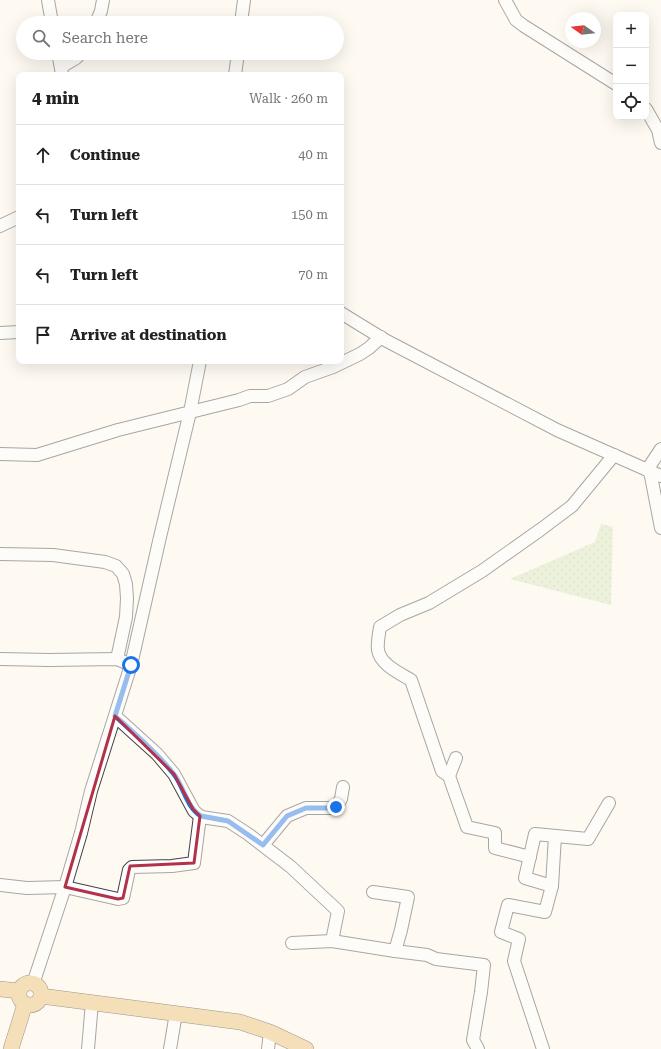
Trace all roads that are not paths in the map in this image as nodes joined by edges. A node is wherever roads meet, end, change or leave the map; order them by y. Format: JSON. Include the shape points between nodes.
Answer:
{"nodes":[{"id":1,"x":48,"y":0,"type":"edge"},
{"id":2,"x":104,"y":0,"type":"edge"},
{"id":3,"x":244,"y":0,"type":"edge"},
{"id":4,"x":505,"y":0,"type":"edge"},
{"id":5,"x":51,"y":16,"type":"edge"},
{"id":6,"x":99,"y":16,"type":"edge"},
{"id":7,"x":242,"y":16,"type":"edge"},
{"id":8,"x":59,"y":60,"type":"edge"},
{"id":9,"x":74,"y":60,"type":"edge"},
{"id":10,"x":237,"y":60,"type":"edge"},
{"id":11,"x":61,"y":71,"type":"edge"},
{"id":12,"x":235,"y":72,"type":"edge"},
{"id":13,"x":613,"y":82,"type":"edge"},
{"id":14,"x":649,"y":114,"type":"edge"},
{"id":15,"x":661,"y":143,"type":"edge"},
{"id":16,"x":16,"y":218,"type":"edge"},
{"id":17,"x":0,"y":226,"type":"edge"},
{"id":18,"x":344,"y":316,"type":"edge"},
{"id":19,"x":16,"y":332,"type":"edge"},
{"id":20,"x":0,"y":333,"type":"edge"},
{"id":21,"x":381,"y":337,"type":"junction"},
{"id":22,"x":344,"y":362,"type":"edge"},
{"id":23,"x":199,"y":364,"type":"edge"},
{"id":24,"x":339,"y":364,"type":"edge"},
{"id":25,"x":190,"y":412,"type":"junction"},
{"id":26,"x":661,"y":449,"type":"edge"},
{"id":27,"x":0,"y":454,"type":"edge"},
{"id":28,"x":614,"y":455,"type":"junction"},
{"id":29,"x":648,"y":470,"type":"junction"},
{"id":30,"x":661,"y":476,"type":"edge"},
{"id":31,"x":661,"y":528,"type":"edge"},
{"id":32,"x":0,"y":554,"type":"edge"},
{"id":33,"x":0,"y":658,"type":"edge"},
{"id":34,"x":117,"y":659,"type":"junction"},
{"id":35,"x":131,"y":665,"type":"junction"},
{"id":36,"x":115,"y":716,"type":"junction"},
{"id":37,"x":456,"y":758,"type":"dead end"},
{"id":38,"x":449,"y":776,"type":"junction"},
{"id":39,"x":343,"y":787,"type":"dead end"},
{"id":40,"x":609,"y":803,"type":"dead end"},
{"id":41,"x":200,"y":816,"type":"junction"},
{"id":42,"x":555,"y":836,"type":"junction"},
{"id":43,"x":263,"y":845,"type":"junction"},
{"id":44,"x":530,"y":857,"type":"junction"},
{"id":45,"x":0,"y":885,"type":"edge"},
{"id":46,"x":552,"y":886,"type":"junction"},
{"id":47,"x":65,"y":887,"type":"junction"},
{"id":48,"x":373,"y":892,"type":"dead end"},
{"id":49,"x":332,"y":941,"type":"junction"},
{"id":50,"x":292,"y":943,"type":"dead end"},
{"id":51,"x":395,"y":951,"type":"junction"},
{"id":52,"x":0,"y":989,"type":"edge"},
{"id":53,"x":37,"y":990,"type":"junction"},
{"id":54,"x":22,"y":998,"type":"junction"},
{"id":55,"x":92,"y":1002,"type":"junction"},
{"id":56,"x":176,"y":1013,"type":"junction"},
{"id":57,"x":270,"y":1032,"type":"junction"},
{"id":58,"x":11,"y":1049,"type":"edge"},
{"id":59,"x":88,"y":1049,"type":"edge"},
{"id":60,"x":170,"y":1049,"type":"edge"},
{"id":61,"x":268,"y":1049,"type":"edge"},
{"id":62,"x":306,"y":1049,"type":"edge"},
{"id":63,"x":478,"y":1049,"type":"edge"},
{"id":64,"x":543,"y":1049,"type":"edge"}],
"edges":[{"from":1,"to":5,"type":"street"},
{"from":2,"to":6,"type":"street"},
{"from":3,"to":7,"type":"street"},
{"from":4,"to":13,"type":"street","via":[[516,20]]},
{"from":8,"to":11,"type":"street"},
{"from":9,"to":11,"type":"street"},
{"from":10,"to":12,"type":"street"},
{"from":14,"to":15,"type":"street","via":[[658,130]]},
{"from":16,"to":17,"type":"street"},
{"from":18,"to":21,"type":"street"},
{"from":19,"to":20,"type":"street"},
{"from":21,"to":22,"type":"street","via":[[360,354]]},
{"from":21,"to":28,"type":"street","via":[[557,430]]},
{"from":23,"to":25,"type":"street"},
{"from":24,"to":25,"type":"street","via":[[305,377],[288,389],[268,396],[250,396]]},
{"from":25,"to":27,"type":"street","via":[[118,430],[37,455]]},
{"from":25,"to":35,"type":"street"},
{"from":26,"to":29,"type":"street"},
{"from":28,"to":29,"type":"street"},
{"from":28,"to":38,"type":"street","via":[[572,506],[540,530],[482,571],[429,603],[380,627],[378,650],[381,659],[411,680],[442,771]]},
{"from":29,"to":30,"type":"street"},
{"from":29,"to":31,"type":"street"},
{"from":32,"to":34,"type":"street","via":[[53,555],[105,562],[116,566],[123,574],[127,598],[126,617]]},
{"from":33,"to":34,"type":"street"},
{"from":34,"to":35,"type":"street"},
{"from":35,"to":36,"type":"street"},
{"from":36,"to":41,"type":"street","via":[[157,754],[174,774],[193,809]]},
{"from":36,"to":47,"type":"street"},
{"from":37,"to":38,"type":"street"},
{"from":38,"to":44,"type":"street","via":[[467,827],[495,833],[495,848]]},
{"from":39,"to":43,"type":"street","via":[[336,807],[306,808],[287,816]]},
{"from":40,"to":42,"type":"street","via":[[588,839]]},
{"from":41,"to":43,"type":"street","via":[[228,821]]},
{"from":41,"to":47,"type":"street","via":[[194,863],[132,867],[129,870],[123,898]]},
{"from":42,"to":44,"type":"street","via":[[535,834]]},
{"from":42,"to":46,"type":"street"},
{"from":43,"to":49,"type":"street","via":[[338,911]]},
{"from":44,"to":46,"type":"street","via":[[525,878]]},
{"from":45,"to":47,"type":"street","via":[[27,888]]},
{"from":46,"to":64,"type":"street","via":[[545,912],[508,905],[501,932],[519,939],[514,961]]},
{"from":47,"to":53,"type":"street"},
{"from":48,"to":51,"type":"street","via":[[408,897]]},
{"from":49,"to":50,"type":"street"},
{"from":49,"to":51,"type":"street"},
{"from":51,"to":63,"type":"street","via":[[484,965],[473,1040]]},
{"from":52,"to":54,"type":"main road"},
{"from":53,"to":54,"type":"main road","via":[[25,984]]},
{"from":53,"to":54,"type":"main road","via":[[35,1004],[32,1005]]},
{"from":53,"to":55,"type":"main road"},
{"from":54,"to":58,"type":"main road"},
{"from":55,"to":56,"type":"main road"},
{"from":55,"to":59,"type":"street"},
{"from":56,"to":57,"type":"main road","via":[[240,1022]]},
{"from":56,"to":60,"type":"street"},
{"from":57,"to":61,"type":"street"},
{"from":57,"to":62,"type":"main road"}]}
